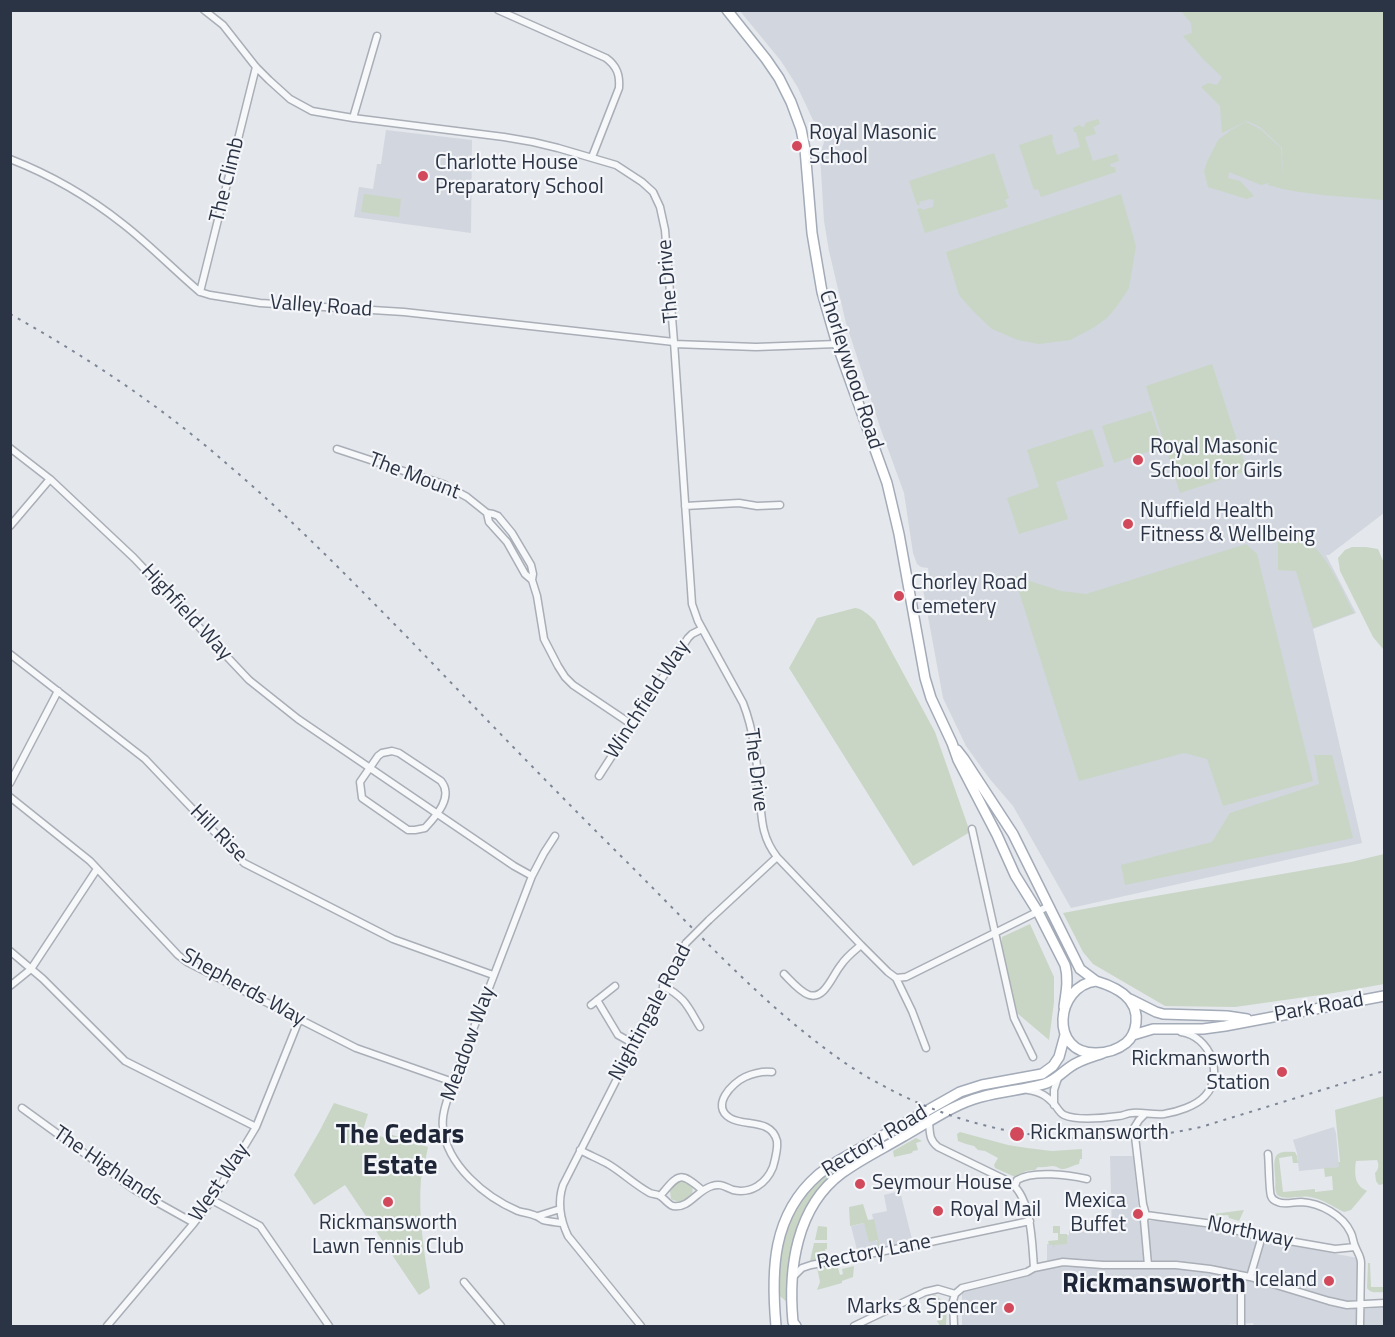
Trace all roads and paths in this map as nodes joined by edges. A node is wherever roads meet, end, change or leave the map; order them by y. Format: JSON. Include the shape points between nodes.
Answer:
{"nodes":[{"id":1,"x":204,"y":10,"type":"edge"},
{"id":2,"x":498,"y":10,"type":"edge"},
{"id":3,"x":727,"y":10,"type":"edge"},
{"id":4,"x":377,"y":36,"type":"dead end"},
{"id":5,"x":256,"y":68,"type":"junction"},
{"id":6,"x":353,"y":118,"type":"junction"},
{"id":7,"x":592,"y":157,"type":"junction"},
{"id":8,"x":10,"y":159,"type":"edge"},
{"id":9,"x":200,"y":292,"type":"junction"},
{"id":10,"x":674,"y":343,"type":"junction"},
{"id":11,"x":837,"y":344,"type":"junction"},
{"id":12,"x":10,"y":448,"type":"edge"},
{"id":13,"x":337,"y":449,"type":"dead end"},
{"id":14,"x":50,"y":479,"type":"junction"},
{"id":15,"x":780,"y":505,"type":"dead end"},
{"id":16,"x":685,"y":506,"type":"junction"},
{"id":17,"x":487,"y":513,"type":"junction"},
{"id":18,"x":10,"y":526,"type":"edge"},
{"id":19,"x":532,"y":580,"type":"junction"},
{"id":20,"x":702,"y":629,"type":"junction"},
{"id":21,"x":10,"y":654,"type":"edge"},
{"id":22,"x":58,"y":690,"type":"junction"},
{"id":23,"x":631,"y":724,"type":"junction"},
{"id":24,"x":952,"y":743,"type":"junction"},
{"id":25,"x":369,"y":768,"type":"junction"},
{"id":26,"x":598,"y":776,"type":"dead end"},
{"id":27,"x":10,"y":783,"type":"edge"},
{"id":28,"x":10,"y":797,"type":"edge"},
{"id":29,"x":437,"y":814,"type":"junction"},
{"id":30,"x":972,"y":829,"type":"dead end"},
{"id":31,"x":555,"y":837,"type":"dead end"},
{"id":32,"x":777,"y":857,"type":"junction"},
{"id":33,"x":97,"y":868,"type":"junction"},
{"id":34,"x":532,"y":876,"type":"junction"},
{"id":35,"x":1049,"y":906,"type":"junction"},
{"id":36,"x":1038,"y":912,"type":"junction"},
{"id":37,"x":995,"y":933,"type":"junction"},
{"id":38,"x":861,"y":945,"type":"junction"},
{"id":39,"x":10,"y":951,"type":"edge"},
{"id":40,"x":31,"y":969,"type":"junction"},
{"id":41,"x":784,"y":974,"type":"dead end"},
{"id":42,"x":493,"y":975,"type":"junction"},
{"id":43,"x":896,"y":978,"type":"junction"},
{"id":44,"x":1096,"y":981,"type":"junction"},
{"id":45,"x":10,"y":986,"type":"edge"},
{"id":46,"x":615,"y":986,"type":"dead end"},
{"id":47,"x":663,"y":986,"type":"junction"},
{"id":48,"x":1384,"y":996,"type":"edge"},
{"id":49,"x":1130,"y":999,"type":"junction"},
{"id":50,"x":1064,"y":1007,"type":"junction"},
{"id":51,"x":299,"y":1020,"type":"junction"},
{"id":52,"x":1254,"y":1020,"type":"junction"},
{"id":53,"x":700,"y":1027,"type":"dead end"},
{"id":54,"x":1159,"y":1029,"type":"junction"},
{"id":55,"x":1065,"y":1035,"type":"junction"},
{"id":56,"x":1133,"y":1035,"type":"junction"},
{"id":57,"x":634,"y":1044,"type":"junction"},
{"id":58,"x":926,"y":1048,"type":"dead end"},
{"id":59,"x":1103,"y":1053,"type":"junction"},
{"id":60,"x":1033,"y":1057,"type":"dead end"},
{"id":61,"x":772,"y":1072,"type":"dead end"},
{"id":62,"x":1058,"y":1077,"type":"junction"},
{"id":63,"x":453,"y":1082,"type":"junction"},
{"id":64,"x":1012,"y":1090,"type":"junction"},
{"id":65,"x":1054,"y":1105,"type":"junction"},
{"id":66,"x":22,"y":1108,"type":"dead end"},
{"id":67,"x":1145,"y":1114,"type":"junction"},
{"id":68,"x":929,"y":1122,"type":"junction"},
{"id":69,"x":256,"y":1127,"type":"junction"},
{"id":70,"x":580,"y":1150,"type":"junction"},
{"id":71,"x":1268,"y":1154,"type":"dead end"},
{"id":72,"x":1087,"y":1179,"type":"dead end"},
{"id":73,"x":1015,"y":1186,"type":"junction"},
{"id":74,"x":702,"y":1190,"type":"junction"},
{"id":75,"x":660,"y":1196,"type":"junction"},
{"id":76,"x":212,"y":1200,"type":"junction"},
{"id":77,"x":560,"y":1209,"type":"junction"},
{"id":78,"x":1146,"y":1215,"type":"junction"},
{"id":79,"x":538,"y":1216,"type":"junction"},
{"id":80,"x":1030,"y":1221,"type":"junction"},
{"id":81,"x":194,"y":1223,"type":"junction"},
{"id":82,"x":562,"y":1223,"type":"junction"},
{"id":83,"x":1260,"y":1243,"type":"dead end"},
{"id":84,"x":1355,"y":1247,"type":"junction"},
{"id":85,"x":1148,"y":1265,"type":"junction"},
{"id":86,"x":1034,"y":1268,"type":"junction"},
{"id":87,"x":1250,"y":1277,"type":"junction"},
{"id":88,"x":792,"y":1278,"type":"junction"},
{"id":89,"x":464,"y":1282,"type":"dead end"},
{"id":90,"x":955,"y":1293,"type":"junction"},
{"id":91,"x":1241,"y":1294,"type":"dead end"},
{"id":92,"x":1384,"y":1303,"type":"edge"},
{"id":93,"x":1361,"y":1305,"type":"junction"},
{"id":94,"x":107,"y":1326,"type":"edge"},
{"id":95,"x":328,"y":1326,"type":"edge"},
{"id":96,"x":501,"y":1326,"type":"edge"},
{"id":97,"x":641,"y":1326,"type":"edge"},
{"id":98,"x":776,"y":1326,"type":"edge"},
{"id":99,"x":796,"y":1326,"type":"edge"},
{"id":100,"x":854,"y":1326,"type":"edge"},
{"id":101,"x":954,"y":1326,"type":"edge"},
{"id":102,"x":1241,"y":1326,"type":"edge"},
{"id":103,"x":1360,"y":1326,"type":"edge"}],
"edges":[{"from":1,"to":5,"type":"street","name":"The Drive","via":[[223,25]]},
{"from":2,"to":7,"type":"street","via":[[606,58],[617,69],[619,88]]},
{"from":3,"to":11,"type":"main road","name":"Chorleywood Road","via":[[779,78],[801,129],[818,269]]},
{"from":4,"to":6,"type":"street"},
{"from":5,"to":6,"type":"street","name":"The Drive","via":[[301,106]]},
{"from":5,"to":9,"type":"street","name":"The Climb"},
{"from":6,"to":7,"type":"street","name":"The Drive","via":[[534,142]]},
{"from":7,"to":10,"type":"street","name":"The Drive","via":[[623,169],[657,199],[665,230]]},
{"from":8,"to":9,"type":"street","via":[[99,206]]},
{"from":9,"to":10,"type":"street","name":"Valley Road","via":[[260,303],[404,312]]},
{"from":10,"to":11,"type":"street","name":"Valley Road"},
{"from":10,"to":16,"type":"street","name":"The Drive"},
{"from":11,"to":24,"type":"main road","name":"Chorleywood Road","via":[[887,483],[925,678]]},
{"from":12,"to":14,"type":"street","name":"Highfield Way"},
{"from":13,"to":17,"type":"street","name":"The Mount","via":[[443,484]]},
{"from":14,"to":18,"type":"street"},
{"from":14,"to":25,"type":"street","name":"Highfield Way","via":[[134,558],[249,680]]},
{"from":15,"to":16,"type":"street"},
{"from":16,"to":20,"type":"street","name":"The Drive","via":[[692,604]]},
{"from":17,"to":19,"type":"street","name":"The Mount","via":[[489,522]]},
{"from":17,"to":19,"type":"street","name":"The Mount","via":[[498,516],[512,533],[531,565]]},
{"from":19,"to":23,"type":"street","name":"The Mount","via":[[544,639],[565,677]]},
{"from":20,"to":23,"type":"street","name":"Winchfield Way","via":[[688,638]]},
{"from":20,"to":32,"type":"street","name":"The Drive","via":[[747,714],[762,824]]},
{"from":21,"to":22,"type":"street","name":"Hill Rise"},
{"from":22,"to":27,"type":"street"},
{"from":22,"to":42,"type":"street","name":"Hill Rise","via":[[146,759],[244,863],[393,939]]},
{"from":23,"to":26,"type":"street","name":"Winchfield Way"},
{"from":24,"to":35,"type":"main road","via":[[1013,834]]},
{"from":24,"to":36,"type":"main road","via":[[1015,874]]},
{"from":25,"to":29,"type":"street","name":"Highfield Way"},
{"from":25,"to":29,"type":"street","via":[[360,782],[365,800],[411,831],[425,828]]},
{"from":25,"to":29,"type":"street","via":[[380,754],[396,751],[441,781],[446,798]]},
{"from":28,"to":33,"type":"street","name":"Shepherds Way"},
{"from":29,"to":34,"type":"street","name":"Highfield Way"},
{"from":30,"to":37,"type":"street"},
{"from":31,"to":34,"type":"street","name":"Meadow Way"},
{"from":32,"to":38,"type":"street"},
{"from":32,"to":47,"type":"street","name":"Nightingale Road","bridge":true,"via":[[686,943]]},
{"from":33,"to":40,"type":"street"},
{"from":33,"to":51,"type":"street","name":"Shepherds Way","via":[[187,962]]},
{"from":34,"to":42,"type":"street","name":"Meadow Way"},
{"from":35,"to":36,"type":"street"},
{"from":35,"to":44,"type":"main road","via":[[1080,969]]},
{"from":36,"to":37,"type":"street"},
{"from":36,"to":50,"type":"main road","via":[[1065,965]]},
{"from":37,"to":43,"type":"street","via":[[906,977]]},
{"from":37,"to":60,"type":"street","via":[[1014,1018]]},
{"from":38,"to":41,"type":"street","via":[[818,995],[804,993]]},
{"from":38,"to":43,"type":"street"},
{"from":39,"to":40,"type":"street"},
{"from":40,"to":45,"type":"street"},
{"from":40,"to":69,"type":"street","via":[[125,1061]]},
{"from":42,"to":63,"type":"street","name":"Meadow Way"},
{"from":43,"to":58,"type":"street"},
{"from":44,"to":49,"type":"main road"},
{"from":44,"to":50,"type":"main road","via":[[1082,985]]},
{"from":46,"to":57,"type":"street","via":[[594,1002],[618,1035]]},
{"from":47,"to":53,"type":"street","via":[[682,998]]},
{"from":47,"to":57,"type":"street","name":"Nightingale Road"},
{"from":48,"to":52,"type":"main road","name":"Park Road"},
{"from":49,"to":52,"type":"main road","name":"Park Road","via":[[1163,1014]]},
{"from":49,"to":56,"type":"main road","via":[[1136,1018]]},
{"from":50,"to":55,"type":"main road"},
{"from":51,"to":63,"type":"street","name":"Shepherds Way","via":[[356,1048]]},
{"from":51,"to":69,"type":"street","name":"West Way"},
{"from":52,"to":54,"type":"main road","name":"Park Road","via":[[1203,1029]]},
{"from":54,"to":56,"type":"main road","name":"Park Road"},
{"from":54,"to":67,"type":"street","via":[[1186,1032],[1197,1039],[1212,1058],[1214,1078],[1207,1095],[1192,1105],[1164,1114]]},
{"from":55,"to":59,"type":"main road","via":[[1074,1048]]},
{"from":55,"to":98,"type":"main road","name":"Rectory Road","via":[[1059,1057],[1042,1074],[960,1092],[838,1161],[809,1183],[789,1213],[777,1245],[773,1276]]},
{"from":56,"to":59,"type":"main road","via":[[1115,1050]]},
{"from":57,"to":70,"type":"street","name":"Nightingale Road"},
{"from":59,"to":62,"type":"main road","name":"Rectory Road","via":[[1080,1061]]},
{"from":61,"to":74,"type":"street","via":[[744,1077],[722,1102],[732,1119],[765,1126],[774,1134],[777,1146],[769,1175],[752,1189],[734,1190],[719,1184]]},
{"from":62,"to":64,"type":"main road","name":"Rectory Road"},
{"from":62,"to":65,"type":"street"},
{"from":63,"to":79,"type":"street","name":"Meadow Way","via":[[442,1126],[453,1158],[494,1197]]},
{"from":64,"to":65,"type":"street","via":[[1041,1092]]},
{"from":64,"to":68,"type":"main road","name":"Rectory Road","via":[[980,1097]]},
{"from":65,"to":67,"type":"street","via":[[1064,1115],[1079,1118]]},
{"from":66,"to":81,"type":"street","name":"The Highlands","via":[[135,1190]]},
{"from":67,"to":78,"type":"street","via":[[1134,1128]]},
{"from":68,"to":73,"type":"street","via":[[930,1136],[938,1147]]},
{"from":68,"to":88,"type":"main road","name":"Rectory Road","via":[[841,1174],[825,1189],[806,1217],[797,1242]]},
{"from":69,"to":76,"type":"street","name":"West Way"},
{"from":70,"to":75,"type":"street"},
{"from":70,"to":77,"type":"street","name":"Nightingale Road","via":[[562,1185]]},
{"from":71,"to":84,"type":"street","via":[[1270,1193],[1275,1201],[1301,1202],[1332,1212],[1348,1227]]},
{"from":72,"to":73,"type":"street","via":[[1032,1175],[1017,1180]]},
{"from":73,"to":80,"type":"street"},
{"from":74,"to":75,"type":"street","via":[[689,1202],[674,1206]]},
{"from":74,"to":75,"type":"street","via":[[687,1178],[679,1177]]},
{"from":76,"to":81,"type":"street","name":"West Way"},
{"from":76,"to":95,"type":"street","via":[[260,1226]]},
{"from":77,"to":79,"type":"street"},
{"from":77,"to":82,"type":"street","name":"Nightingale Road"},
{"from":78,"to":84,"type":"street","name":"Northway","via":[[1213,1224],[1335,1249]]},
{"from":78,"to":85,"type":"street"},
{"from":79,"to":82,"type":"street","name":"Meadow Way"},
{"from":80,"to":86,"type":"street"},
{"from":80,"to":88,"type":"street","name":"Rectory Lane","via":[[811,1265]]},
{"from":81,"to":94,"type":"street","name":"West Way"},
{"from":82,"to":97,"type":"street","name":"Nightingale Road","via":[[572,1242]]},
{"from":83,"to":87,"type":"street"},
{"from":84,"to":93,"type":"street","via":[[1361,1258]]},
{"from":85,"to":86,"type":"street","via":[[1063,1262]]},
{"from":85,"to":87,"type":"street","via":[[1210,1269]]},
{"from":86,"to":90,"type":"street"},
{"from":87,"to":93,"type":"street","via":[[1329,1301]]},
{"from":88,"to":99,"type":"main road","name":"Rectory Road"},
{"from":89,"to":96,"type":"street"},
{"from":90,"to":100,"type":"street","via":[[938,1289],[926,1292]]},
{"from":90,"to":101,"type":"street"},
{"from":91,"to":102,"type":"street"},
{"from":92,"to":93,"type":"street"},
{"from":93,"to":103,"type":"street"}]}
